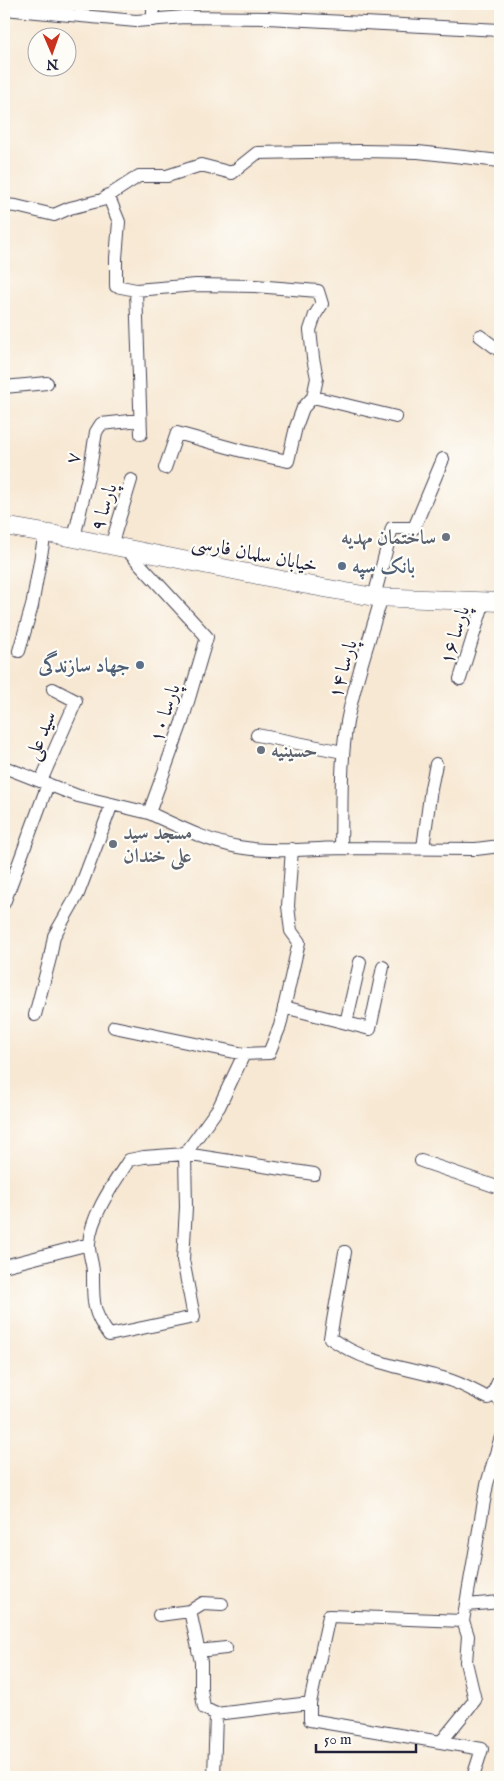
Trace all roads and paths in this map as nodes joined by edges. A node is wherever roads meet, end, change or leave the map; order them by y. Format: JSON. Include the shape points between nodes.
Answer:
{"nodes":[{"id":1,"x":153,"y":4,"type":"edge"},
{"id":2,"x":4,"y":9,"type":"edge"},
{"id":3,"x":153,"y":20,"type":"junction"},
{"id":4,"x":500,"y":30,"type":"edge"},
{"id":5,"x":500,"y":161,"type":"edge"},
{"id":6,"x":108,"y":195,"type":"junction"},
{"id":7,"x":4,"y":205,"type":"edge"},
{"id":8,"x":136,"y":290,"type":"junction"},
{"id":9,"x":480,"y":336,"type":"dead end"},
{"id":10,"x":500,"y":351,"type":"edge"},
{"id":11,"x":47,"y":383,"type":"dead end"},
{"id":12,"x":4,"y":387,"type":"edge"},
{"id":13,"x":313,"y":397,"type":"junction"},
{"id":14,"x":396,"y":417,"type":"dead end"},
{"id":15,"x":140,"y":420,"type":"junction"},
{"id":16,"x":141,"y":434,"type":"dead end"},
{"id":17,"x":443,"y":459,"type":"dead end"},
{"id":18,"x":165,"y":468,"type":"dead end"},
{"id":19,"x":131,"y":480,"type":"dead end"},
{"id":20,"x":4,"y":526,"type":"edge"},
{"id":21,"x":44,"y":533,"type":"junction"},
{"id":22,"x":74,"y":538,"type":"junction"},
{"id":23,"x":118,"y":547,"type":"junction"},
{"id":24,"x":378,"y":596,"type":"junction"},
{"id":25,"x":492,"y":601,"type":"edge"},
{"id":26,"x":19,"y":651,"type":"dead end"},
{"id":27,"x":460,"y":679,"type":"dead end"},
{"id":28,"x":53,"y":689,"type":"dead end"},
{"id":29,"x":257,"y":735,"type":"dead end"},
{"id":30,"x":343,"y":752,"type":"junction"},
{"id":31,"x":436,"y":764,"type":"dead end"},
{"id":32,"x":4,"y":767,"type":"edge"},
{"id":33,"x":44,"y":783,"type":"junction"},
{"id":34,"x":112,"y":804,"type":"junction"},
{"id":35,"x":149,"y":813,"type":"junction"},
{"id":36,"x":500,"y":846,"type":"edge"},
{"id":37,"x":341,"y":848,"type":"junction"},
{"id":38,"x":423,"y":848,"type":"junction"},
{"id":39,"x":292,"y":849,"type":"junction"},
{"id":40,"x":4,"y":903,"type":"edge"},
{"id":41,"x":360,"y":962,"type":"dead end"},
{"id":42,"x":384,"y":967,"type":"dead end"},
{"id":43,"x":284,"y":1007,"type":"junction"},
{"id":44,"x":35,"y":1015,"type":"dead end"},
{"id":45,"x":346,"y":1023,"type":"junction"},
{"id":46,"x":114,"y":1028,"type":"dead end"},
{"id":47,"x":244,"y":1054,"type":"junction"},
{"id":48,"x":185,"y":1154,"type":"junction"},
{"id":49,"x":421,"y":1161,"type":"dead end"},
{"id":50,"x":314,"y":1174,"type":"dead end"},
{"id":51,"x":500,"y":1188,"type":"edge"},
{"id":52,"x":89,"y":1244,"type":"junction"},
{"id":53,"x":345,"y":1252,"type":"dead end"},
{"id":54,"x":4,"y":1266,"type":"edge"},
{"id":55,"x":500,"y":1378,"type":"edge"},
{"id":56,"x":496,"y":1397,"type":"edge"},
{"id":57,"x":500,"y":1440,"type":"edge"},
{"id":58,"x":500,"y":1602,"type":"edge"},
{"id":59,"x":222,"y":1604,"type":"dead end"},
{"id":60,"x":467,"y":1605,"type":"junction"},
{"id":61,"x":190,"y":1611,"type":"junction"},
{"id":62,"x":159,"y":1615,"type":"dead end"},
{"id":63,"x":463,"y":1621,"type":"junction"},
{"id":64,"x":226,"y":1648,"type":"dead end"},
{"id":65,"x":198,"y":1651,"type":"junction"},
{"id":66,"x":310,"y":1703,"type":"junction"},
{"id":67,"x":216,"y":1714,"type":"junction"},
{"id":68,"x":441,"y":1742,"type":"junction"},
{"id":69,"x":214,"y":1777,"type":"edge"},
{"id":70,"x":473,"y":1777,"type":"edge"}],
"edges":[{"from":1,"to":3,"type":"street"},
{"from":2,"to":3,"type":"street"},
{"from":3,"to":4,"type":"street","via":[[267,18]]},
{"from":5,"to":6,"type":"street","via":[[418,152],[257,153],[232,173],[201,165],[167,176],[138,176]]},
{"from":6,"to":7,"type":"street","via":[[102,200],[54,215]]},
{"from":6,"to":8,"type":"street","via":[[119,222],[116,286]]},
{"from":8,"to":13,"type":"street","via":[[196,285],[318,291],[322,304],[310,330],[317,378]]},
{"from":8,"to":15,"type":"street"},
{"from":9,"to":10,"type":"street"},
{"from":11,"to":12,"type":"street"},
{"from":13,"to":14,"type":"street"},
{"from":13,"to":18,"type":"street","via":[[303,408],[288,460],[177,433]]},
{"from":15,"to":16,"type":"street"},
{"from":15,"to":22,"type":"street","name":"۷","via":[[101,424],[96,432]]},
{"from":17,"to":24,"type":"street","name":"پارسا ۱۴","via":[[414,528],[392,528]]},
{"from":19,"to":23,"type":"street","name":"پارسا ۹"},
{"from":20,"to":21,"type":"main road","name":"خیابان سلمان فارسی"},
{"from":21,"to":22,"type":"main road","name":"خیابان سلمان فارسی"},
{"from":21,"to":26,"type":"street","via":[[32,606]]},
{"from":22,"to":23,"type":"main road","name":"خیابان سلمان فارسی"},
{"from":23,"to":24,"type":"main road","name":"خیابان سلمان فارسی"},
{"from":23,"to":35,"type":"street","name":"پارسا ۱۰","via":[[207,637],[182,722]]},
{"from":24,"to":25,"type":"main road","name":"خیابان سلمان فارسی"},
{"from":24,"to":30,"type":"street","name":"پارسا ۱۴"},
{"from":25,"to":27,"type":"street","name":"پارسا ۱۶"},
{"from":28,"to":33,"type":"street","name":"سید علی","via":[[76,701]]},
{"from":29,"to":30,"type":"street"},
{"from":30,"to":37,"type":"street","name":"پارسا ۱۴"},
{"from":31,"to":38,"type":"street"},
{"from":32,"to":33,"type":"street"},
{"from":33,"to":34,"type":"street"},
{"from":33,"to":40,"type":"street"},
{"from":34,"to":35,"type":"street"},
{"from":34,"to":44,"type":"street","via":[[78,894],[54,936]]},
{"from":35,"to":39,"type":"street","via":[[210,840],[239,847]]},
{"from":36,"to":38,"type":"street"},
{"from":37,"to":38,"type":"street"},
{"from":37,"to":39,"type":"street"},
{"from":39,"to":43,"type":"street","via":[[288,906],[291,931],[298,942]]},
{"from":41,"to":45,"type":"street"},
{"from":42,"to":45,"type":"street","via":[[370,1029]]},
{"from":43,"to":45,"type":"street"},
{"from":43,"to":47,"type":"street","via":[[269,1054]]},
{"from":46,"to":47,"type":"street"},
{"from":47,"to":48,"type":"street","via":[[219,1107]]},
{"from":48,"to":50,"type":"street"},
{"from":48,"to":52,"type":"street","via":[[129,1160],[104,1198]]},
{"from":48,"to":52,"type":"street","via":[[183,1260],[194,1317],[109,1335],[98,1321]]},
{"from":49,"to":51,"type":"street"},
{"from":52,"to":54,"type":"street"},
{"from":53,"to":56,"type":"street","via":[[330,1338],[383,1364],[446,1379],[488,1398]]},
{"from":55,"to":56,"type":"street"},
{"from":57,"to":60,"type":"street","via":[[486,1484]]},
{"from":58,"to":60,"type":"street"},
{"from":59,"to":61,"type":"street","via":[[203,1603]]},
{"from":60,"to":63,"type":"street"},
{"from":61,"to":62,"type":"street"},
{"from":61,"to":65,"type":"street"},
{"from":63,"to":66,"type":"street","via":[[329,1616]]},
{"from":63,"to":68,"type":"street","via":[[468,1636],[466,1662],[475,1700]]},
{"from":64,"to":65,"type":"street"},
{"from":65,"to":67,"type":"street","via":[[204,1708]]},
{"from":66,"to":67,"type":"street"},
{"from":66,"to":68,"type":"street","via":[[310,1720]]},
{"from":67,"to":69,"type":"street"},
{"from":68,"to":70,"type":"street","via":[[482,1749]]}]}
